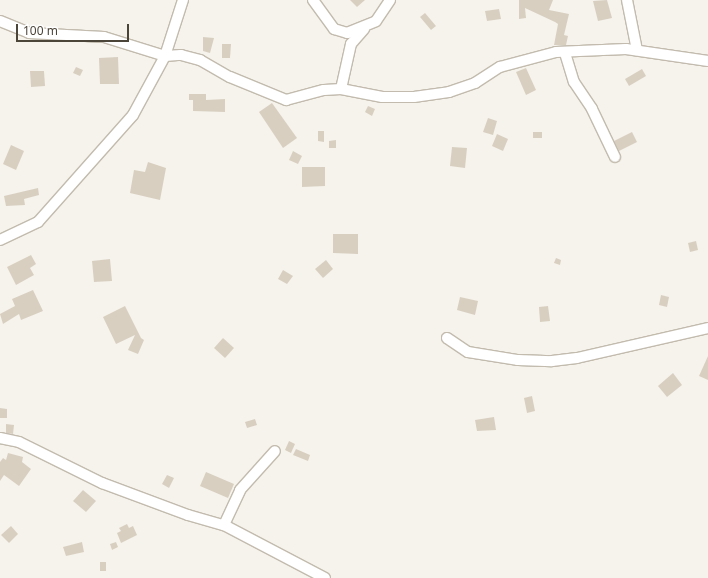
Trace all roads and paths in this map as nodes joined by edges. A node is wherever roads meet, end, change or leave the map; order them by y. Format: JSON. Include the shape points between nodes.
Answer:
{"nodes":[{"id":1,"x":183,"y":0,"type":"edge"},
{"id":2,"x":313,"y":0,"type":"edge"},
{"id":3,"x":390,"y":0,"type":"edge"},
{"id":4,"x":626,"y":0,"type":"edge"},
{"id":5,"x":0,"y":21,"type":"edge"},
{"id":6,"x":366,"y":26,"type":"junction"},
{"id":7,"x":637,"y":50,"type":"junction"},
{"id":8,"x":565,"y":53,"type":"junction"},
{"id":9,"x":165,"y":56,"type":"junction"},
{"id":10,"x":708,"y":61,"type":"edge"},
{"id":11,"x":340,"y":89,"type":"junction"},
{"id":12,"x":616,"y":157,"type":"dead end"},
{"id":13,"x":0,"y":240,"type":"edge"},
{"id":14,"x":708,"y":328,"type":"edge"},
{"id":15,"x":447,"y":338,"type":"dead end"},
{"id":16,"x":0,"y":438,"type":"edge"},
{"id":17,"x":275,"y":451,"type":"dead end"},
{"id":18,"x":224,"y":525,"type":"junction"},
{"id":19,"x":325,"y":578,"type":"edge"}],
"edges":[{"from":1,"to":9,"type":"street"},
{"from":2,"to":6,"type":"street","via":[[339,32],[347,33]]},
{"from":3,"to":6,"type":"street","via":[[380,18]]},
{"from":4,"to":7,"type":"street"},
{"from":5,"to":9,"type":"street","via":[[29,34],[104,37]]},
{"from":6,"to":11,"type":"street","via":[[351,44]]},
{"from":7,"to":8,"type":"street","via":[[587,50]]},
{"from":7,"to":10,"type":"street"},
{"from":8,"to":11,"type":"street","via":[[556,52],[500,66],[475,83],[449,92],[414,97],[382,97]]},
{"from":8,"to":12,"type":"street","via":[[574,82],[592,109]]},
{"from":9,"to":11,"type":"street","via":[[181,55],[200,60],[230,77],[286,100],[324,90]]},
{"from":9,"to":13,"type":"street","via":[[133,115],[38,222]]},
{"from":14,"to":15,"type":"street","via":[[577,358],[552,361],[518,360],[468,352]]},
{"from":16,"to":18,"type":"street","via":[[19,442],[102,483],[188,515]]},
{"from":17,"to":18,"type":"street","via":[[240,490]]},
{"from":18,"to":19,"type":"street"}]}
